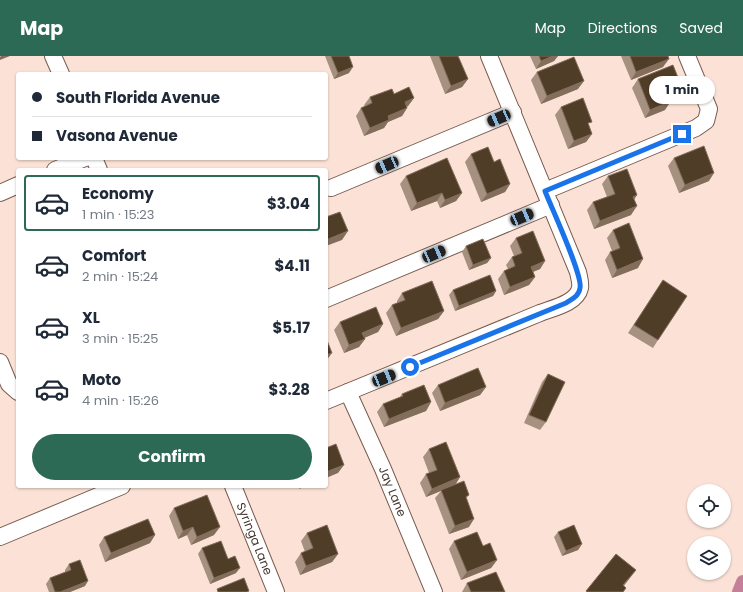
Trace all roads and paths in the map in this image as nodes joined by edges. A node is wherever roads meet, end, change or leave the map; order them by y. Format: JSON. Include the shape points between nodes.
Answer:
{"nodes":[{"id":1,"x":53,"y":56,"type":"edge"},
{"id":2,"x":489,"y":56,"type":"edge"},
{"id":3,"x":687,"y":56,"type":"edge"},
{"id":4,"x":60,"y":72,"type":"edge"},
{"id":5,"x":513,"y":112,"type":"junction"},
{"id":6,"x":80,"y":160,"type":"edge"},
{"id":7,"x":61,"y":168,"type":"edge"},
{"id":8,"x":16,"y":186,"type":"edge"},
{"id":9,"x":331,"y":188,"type":"dead end"},
{"id":10,"x":0,"y":193,"type":"edge"},
{"id":11,"x":548,"y":198,"type":"junction"},
{"id":12,"x":328,"y":298,"type":"edge"},
{"id":13,"x":0,"y":362,"type":"edge"},
{"id":14,"x":16,"y":390,"type":"edge"},
{"id":15,"x":348,"y":392,"type":"junction"},
{"id":16,"x":328,"y":400,"type":"edge"},
{"id":17,"x":117,"y":488,"type":"edge"},
{"id":18,"x":234,"y":488,"type":"edge"},
{"id":19,"x":0,"y":537,"type":"edge"},
{"id":20,"x":276,"y":592,"type":"edge"},
{"id":21,"x":434,"y":592,"type":"edge"}],
"edges":[{"from":1,"to":4,"type":"street"},
{"from":2,"to":5,"type":"street"},
{"from":3,"to":11,"type":"street","via":[[709,109],[706,121]]},
{"from":5,"to":9,"type":"street"},
{"from":5,"to":11,"type":"street"},
{"from":6,"to":7,"type":"street"},
{"from":8,"to":10,"type":"street"},
{"from":11,"to":12,"type":"street"},
{"from":11,"to":15,"type":"street","via":[[578,272],[581,287],[577,296],[566,303]]},
{"from":13,"to":14,"type":"street","via":[[10,384]]},
{"from":15,"to":16,"type":"street"},
{"from":15,"to":21,"type":"street","name":"Jay Lane"},
{"from":17,"to":19,"type":"street"},
{"from":18,"to":20,"type":"street","name":"Syringa Lane"}]}
